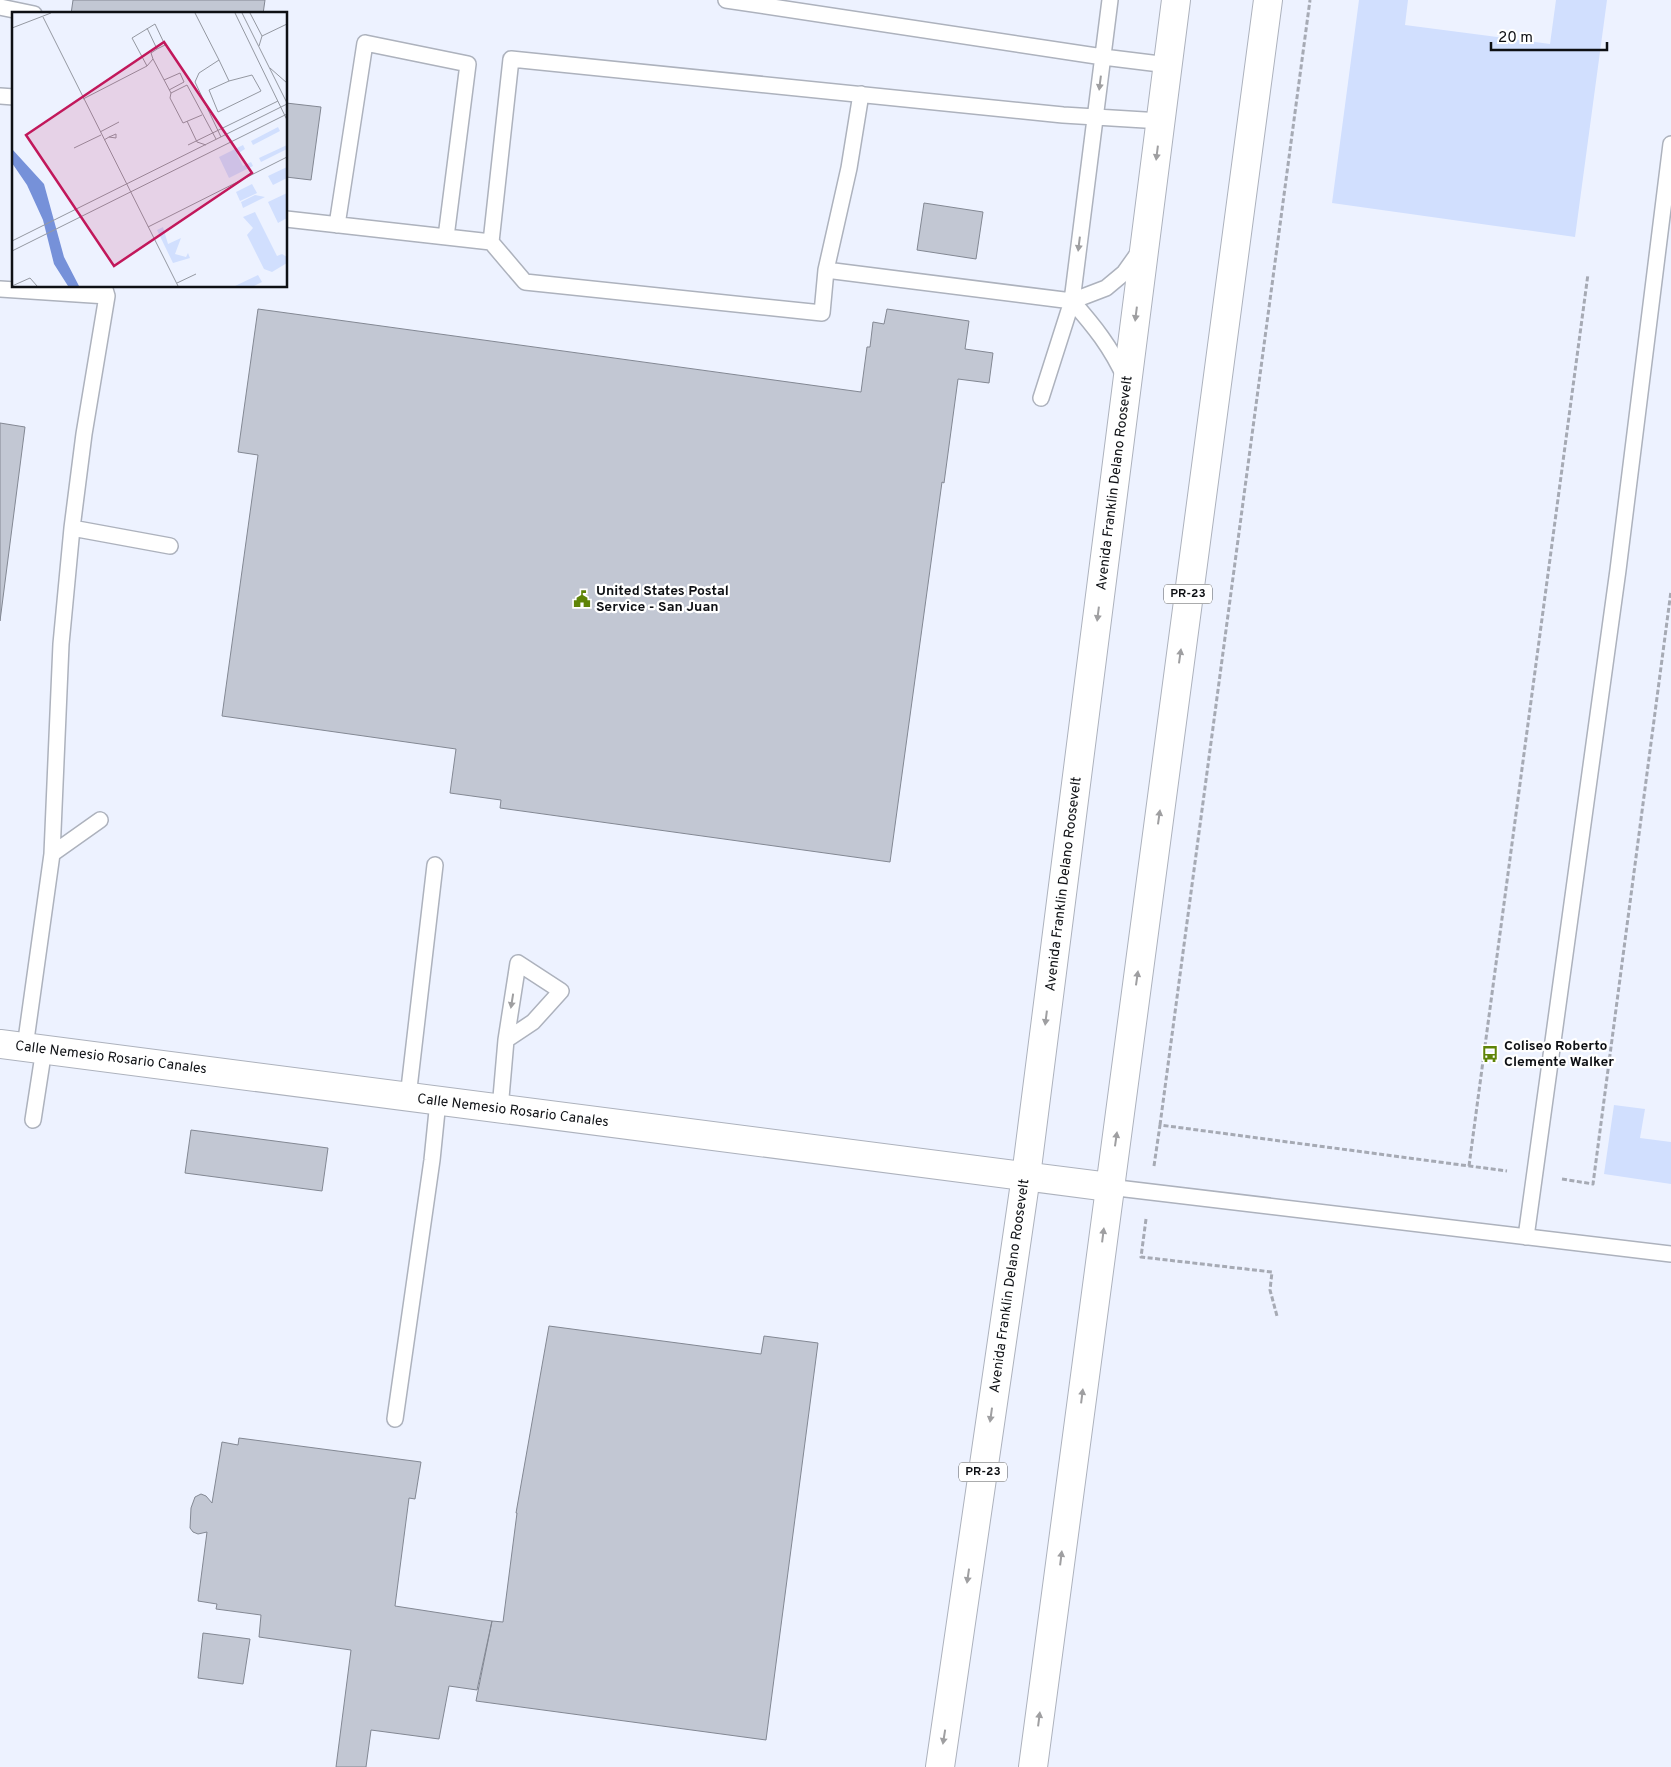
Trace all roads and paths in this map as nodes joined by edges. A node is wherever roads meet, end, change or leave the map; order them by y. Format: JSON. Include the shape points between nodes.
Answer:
{"nodes":[{"id":1,"x":726,"y":0,"type":"edge"},
{"id":2,"x":1110,"y":0,"type":"edge"},
{"id":3,"x":1176,"y":0,"type":"edge"},
{"id":4,"x":1268,"y":0,"type":"edge"},
{"id":5,"x":1310,"y":0,"type":"edge"},
{"id":6,"x":0,"y":7,"type":"edge"},
{"id":7,"x":24,"y":12,"type":"edge"},
{"id":8,"x":1103,"y":57,"type":"junction"},
{"id":9,"x":1168,"y":65,"type":"junction"},
{"id":10,"x":861,"y":94,"type":"junction"},
{"id":11,"x":1095,"y":117,"type":"junction"},
{"id":12,"x":1161,"y":121,"type":"junction"},
{"id":13,"x":1671,"y":144,"type":"edge"},
{"id":14,"x":288,"y":219,"type":"edge"},
{"id":15,"x":337,"y":225,"type":"junction"},
{"id":16,"x":446,"y":237,"type":"junction"},
{"id":17,"x":491,"y":242,"type":"junction"},
{"id":18,"x":1145,"y":242,"type":"junction"},
{"id":19,"x":826,"y":270,"type":"junction"},
{"id":20,"x":1588,"y":274,"type":"dead end"},
{"id":21,"x":0,"y":289,"type":"edge"},
{"id":22,"x":106,"y":291,"type":"edge"},
{"id":23,"x":1072,"y":301,"type":"junction"},
{"id":24,"x":1128,"y":386,"type":"junction"},
{"id":25,"x":1041,"y":398,"type":"dead end"},
{"id":26,"x":72,"y":528,"type":"junction"},
{"id":27,"x":170,"y":546,"type":"dead end"},
{"id":28,"x":1671,"y":591,"type":"edge"},
{"id":29,"x":100,"y":820,"type":"dead end"},
{"id":30,"x":52,"y":854,"type":"junction"},
{"id":31,"x":435,"y":865,"type":"dead end"},
{"id":32,"x":506,"y":1040,"type":"junction"},
{"id":33,"x":23,"y":1047,"type":"edge"},
{"id":34,"x":408,"y":1097,"type":"junction"},
{"id":35,"x":438,"y":1101,"type":"junction"},
{"id":36,"x":500,"y":1109,"type":"junction"},
{"id":37,"x":34,"y":1120,"type":"dead end"},
{"id":38,"x":1160,"y":1125,"type":"junction"},
{"id":39,"x":1469,"y":1166,"type":"junction"},
{"id":40,"x":1535,"y":1175,"type":"junction"},
{"id":41,"x":1026,"y":1176,"type":"junction"},
{"id":42,"x":1109,"y":1187,"type":"junction"},
{"id":43,"x":1150,"y":1192,"type":"junction"},
{"id":44,"x":1526,"y":1237,"type":"junction"},
{"id":45,"x":1671,"y":1254,"type":"edge"},
{"id":46,"x":1277,"y":1316,"type":"dead end"},
{"id":47,"x":395,"y":1419,"type":"dead end"},
{"id":48,"x":940,"y":1767,"type":"edge"},
{"id":49,"x":1033,"y":1767,"type":"edge"}],
"edges":[{"from":1,"to":8,"type":"lane"},
{"from":2,"to":8,"type":"lane"},
{"from":3,"to":9,"type":"main road","name":"Avenida Franklin Delano Roosevelt","number":"PR-23"},
{"from":42,"to":4,"type":"main road","number":"PR-23","one_way":true},
{"from":5,"to":38,"type":"path"},
{"from":6,"to":7,"type":"lane"},
{"from":8,"to":9,"type":"lane"},
{"from":8,"to":11,"type":"lane","one_way":true},
{"from":9,"to":12,"type":"main road","name":"Avenida Franklin Delano Roosevelt","number":"PR-23"},
{"from":10,"to":11,"type":"lane"},
{"from":10,"to":17,"type":"lane","via":[[511,59]]},
{"from":10,"to":19,"type":"lane","via":[[849,168]]},
{"from":11,"to":12,"type":"lane"},
{"from":11,"to":23,"type":"lane","one_way":true},
{"from":12,"to":18,"type":"main road","name":"Avenida Franklin Delano Roosevelt","number":"PR-23","one_way":true},
{"from":13,"to":40,"type":"lane","via":[[1618,570]]},
{"from":14,"to":15,"type":"lane"},
{"from":15,"to":16,"type":"lane"},
{"from":15,"to":16,"type":"lane","via":[[365,43],[468,64]]},
{"from":16,"to":17,"type":"lane"},
{"from":17,"to":19,"type":"lane","via":[[525,282],[822,313]]},
{"from":18,"to":23,"type":"lane","via":[[1124,273],[1106,288]]},
{"from":18,"to":24,"type":"main road","name":"Avenida Franklin Delano Roosevelt","number":"PR-23","one_way":true},
{"from":19,"to":23,"type":"lane"},
{"from":20,"to":39,"type":"path"},
{"from":21,"to":22,"type":"lane"},
{"from":22,"to":26,"type":"lane"},
{"from":23,"to":24,"type":"lane","via":[[1101,334],[1117,359]]},
{"from":23,"to":25,"type":"lane"},
{"from":24,"to":41,"type":"main road","name":"Avenida Franklin Delano Roosevelt","number":"PR-23","one_way":true},
{"from":26,"to":27,"type":"lane"},
{"from":26,"to":30,"type":"lane","via":[[61,644]]},
{"from":28,"to":40,"type":"path","via":[[1594,1184]]},
{"from":29,"to":30,"type":"lane"},
{"from":30,"to":33,"type":"lane"},
{"from":31,"to":34,"type":"lane"},
{"from":32,"to":32,"type":"lane","one_way":true,"via":[[533,1022],[561,991],[518,963]]},
{"from":32,"to":36,"type":"lane"},
{"from":33,"to":34,"type":"main road","name":"Calle Nemesio Rosario Canales"},
{"from":33,"to":37,"type":"lane"},
{"from":34,"to":35,"type":"main road","name":"Calle Nemesio Rosario Canales"},
{"from":35,"to":36,"type":"main road","name":"Calle Nemesio Rosario Canales"},
{"from":35,"to":47,"type":"lane"},
{"from":36,"to":41,"type":"main road","name":"Calle Nemesio Rosario Canales"},
{"from":38,"to":39,"type":"path"},
{"from":38,"to":43,"type":"path"},
{"from":39,"to":40,"type":"path"},
{"from":40,"to":44,"type":"lane"},
{"from":41,"to":42,"type":"main road","name":"Calle Nemesio Rosario Canales"},
{"from":41,"to":48,"type":"main road","name":"Avenida Franklin Delano Roosevelt","number":"PR-23","one_way":true},
{"from":42,"to":43,"type":"lane"},
{"from":49,"to":42,"type":"main road","number":"PR-23","one_way":true},
{"from":43,"to":44,"type":"lane"},
{"from":43,"to":46,"type":"path","via":[[1141,1257],[1272,1272],[1270,1290]]},
{"from":44,"to":45,"type":"lane"}]}
